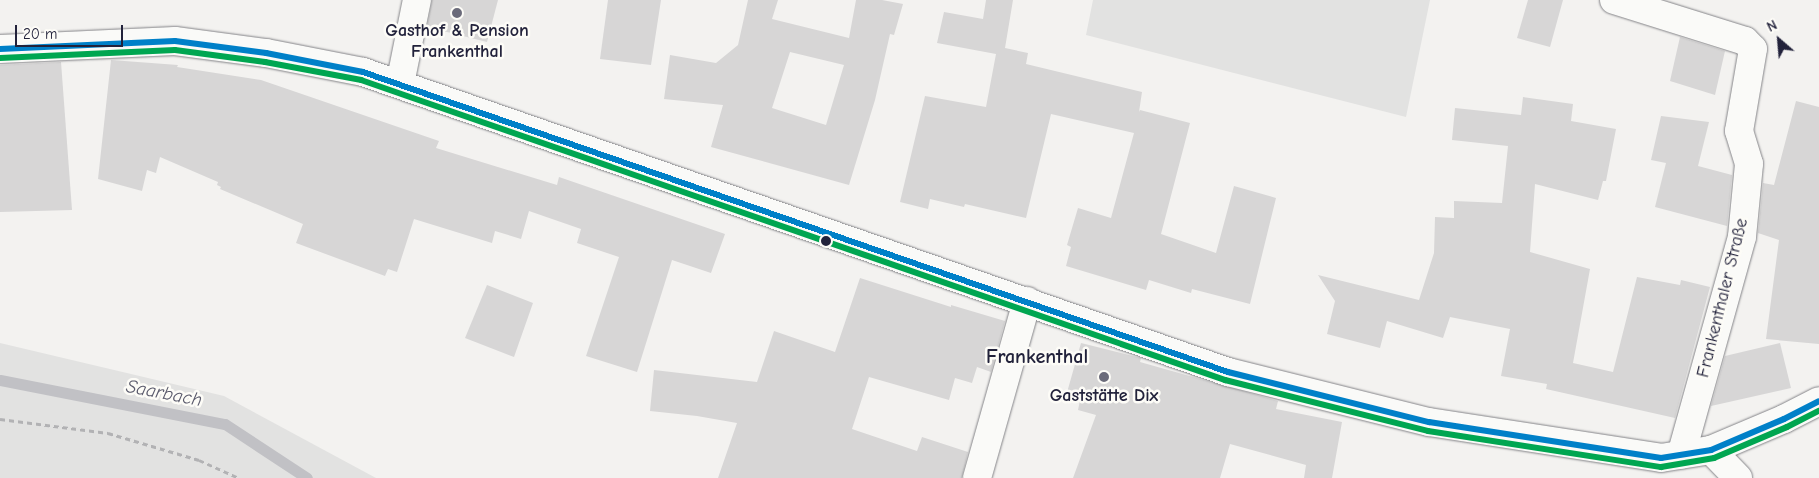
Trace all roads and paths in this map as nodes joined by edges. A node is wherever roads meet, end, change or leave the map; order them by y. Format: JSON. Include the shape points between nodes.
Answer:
{"nodes":[{"id":1,"x":417,"y":0,"type":"edge"},
{"id":2,"x":1614,"y":0,"type":"edge"},
{"id":3,"x":0,"y":48,"type":"edge"},
{"id":4,"x":400,"y":84,"type":"junction"},
{"id":5,"x":1027,"y":301,"type":"junction"},
{"id":6,"x":1819,"y":401,"type":"edge"},
{"id":7,"x":0,"y":419,"type":"edge"},
{"id":8,"x":1711,"y":450,"type":"junction"},
{"id":9,"x":1681,"y":455,"type":"junction"},
{"id":10,"x":239,"y":478,"type":"edge"},
{"id":11,"x":977,"y":478,"type":"edge"},
{"id":12,"x":1738,"y":478,"type":"edge"}],
"edges":[{"from":1,"to":4,"type":"main road"},
{"from":2,"to":9,"type":"main road","name":"Frankenthaler Straße","via":[[1745,41],[1753,49],[1739,131],[1749,164],[1742,237]]},
{"from":3,"to":4,"type":"main road","via":[[175,42],[266,53],[363,72]]},
{"from":4,"to":5,"type":"main road"},
{"from":5,"to":9,"type":"main road","via":[[1228,372],[1430,422],[1661,458]]},
{"from":5,"to":11,"type":"main road"},
{"from":6,"to":8,"type":"main road"},
{"from":7,"to":10,"type":"path","via":[[108,433],[198,460]]},
{"from":8,"to":9,"type":"main road"},
{"from":8,"to":12,"type":"main road"}]}
